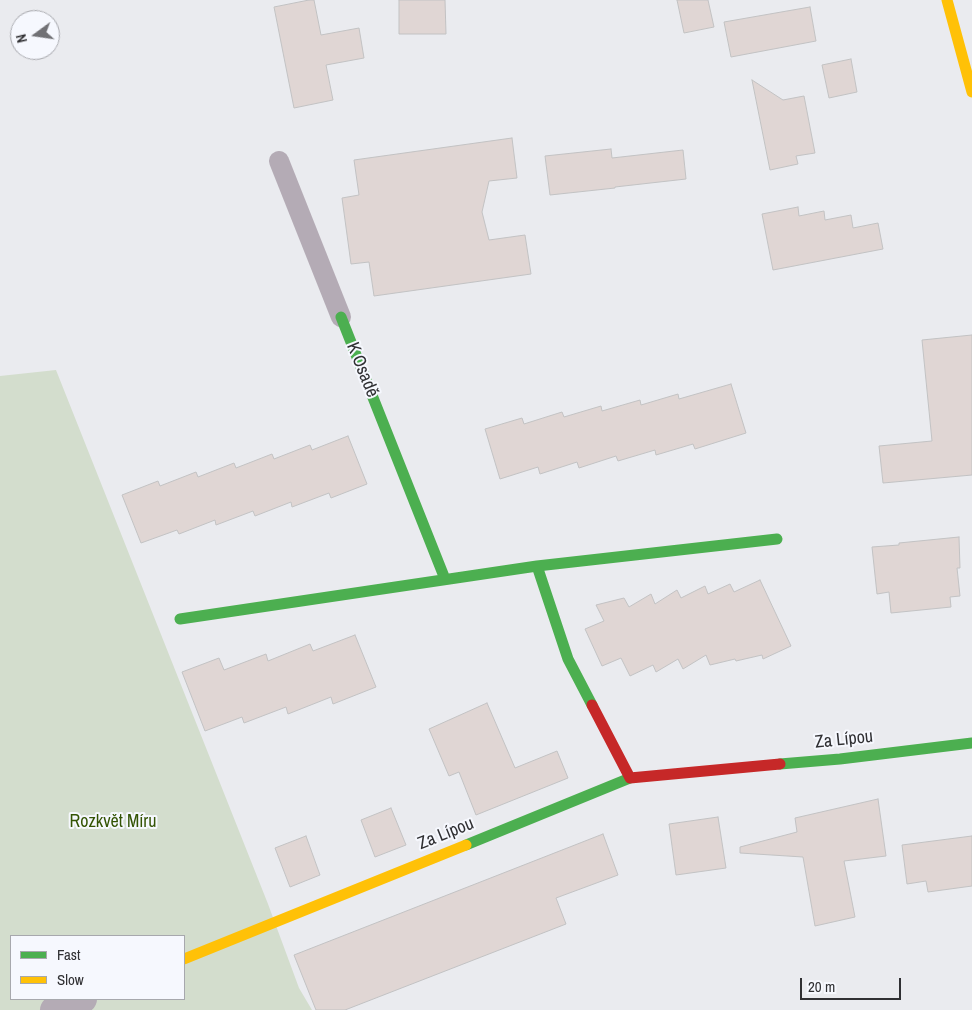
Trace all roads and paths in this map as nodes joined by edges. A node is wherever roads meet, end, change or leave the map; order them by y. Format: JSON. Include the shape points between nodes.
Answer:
{"nodes":[{"id":1,"x":947,"y":0,"type":"edge"},
{"id":2,"x":972,"y":92,"type":"edge"},
{"id":3,"x":279,"y":161,"type":"dead end"},
{"id":4,"x":341,"y":317,"type":"joint"},
{"id":5,"x":777,"y":539,"type":"dead end"},
{"id":6,"x":537,"y":566,"type":"junction"},
{"id":7,"x":445,"y":579,"type":"junction"},
{"id":8,"x":180,"y":619,"type":"dead end"},
{"id":9,"x":972,"y":743,"type":"edge"},
{"id":10,"x":630,"y":778,"type":"junction"},
{"id":11,"x":185,"y":959,"type":"edge"},
{"id":12,"x":80,"y":1000,"type":"edge"},
{"id":13,"x":54,"y":1010,"type":"edge"}],
"edges":[{"from":1,"to":2,"type":"street"},
{"from":3,"to":4,"type":"lane","name":"K Osadě"},
{"from":4,"to":7,"type":"street","name":"K Osadě"},
{"from":5,"to":6,"type":"street"},
{"from":6,"to":7,"type":"street"},
{"from":6,"to":10,"type":"street","via":[[568,659]]},
{"from":7,"to":8,"type":"street"},
{"from":9,"to":10,"type":"street","name":"Za Lípou","via":[[831,760]]},
{"from":10,"to":11,"type":"street","name":"Za Lípou"},
{"from":12,"to":13,"type":"street"}]}
